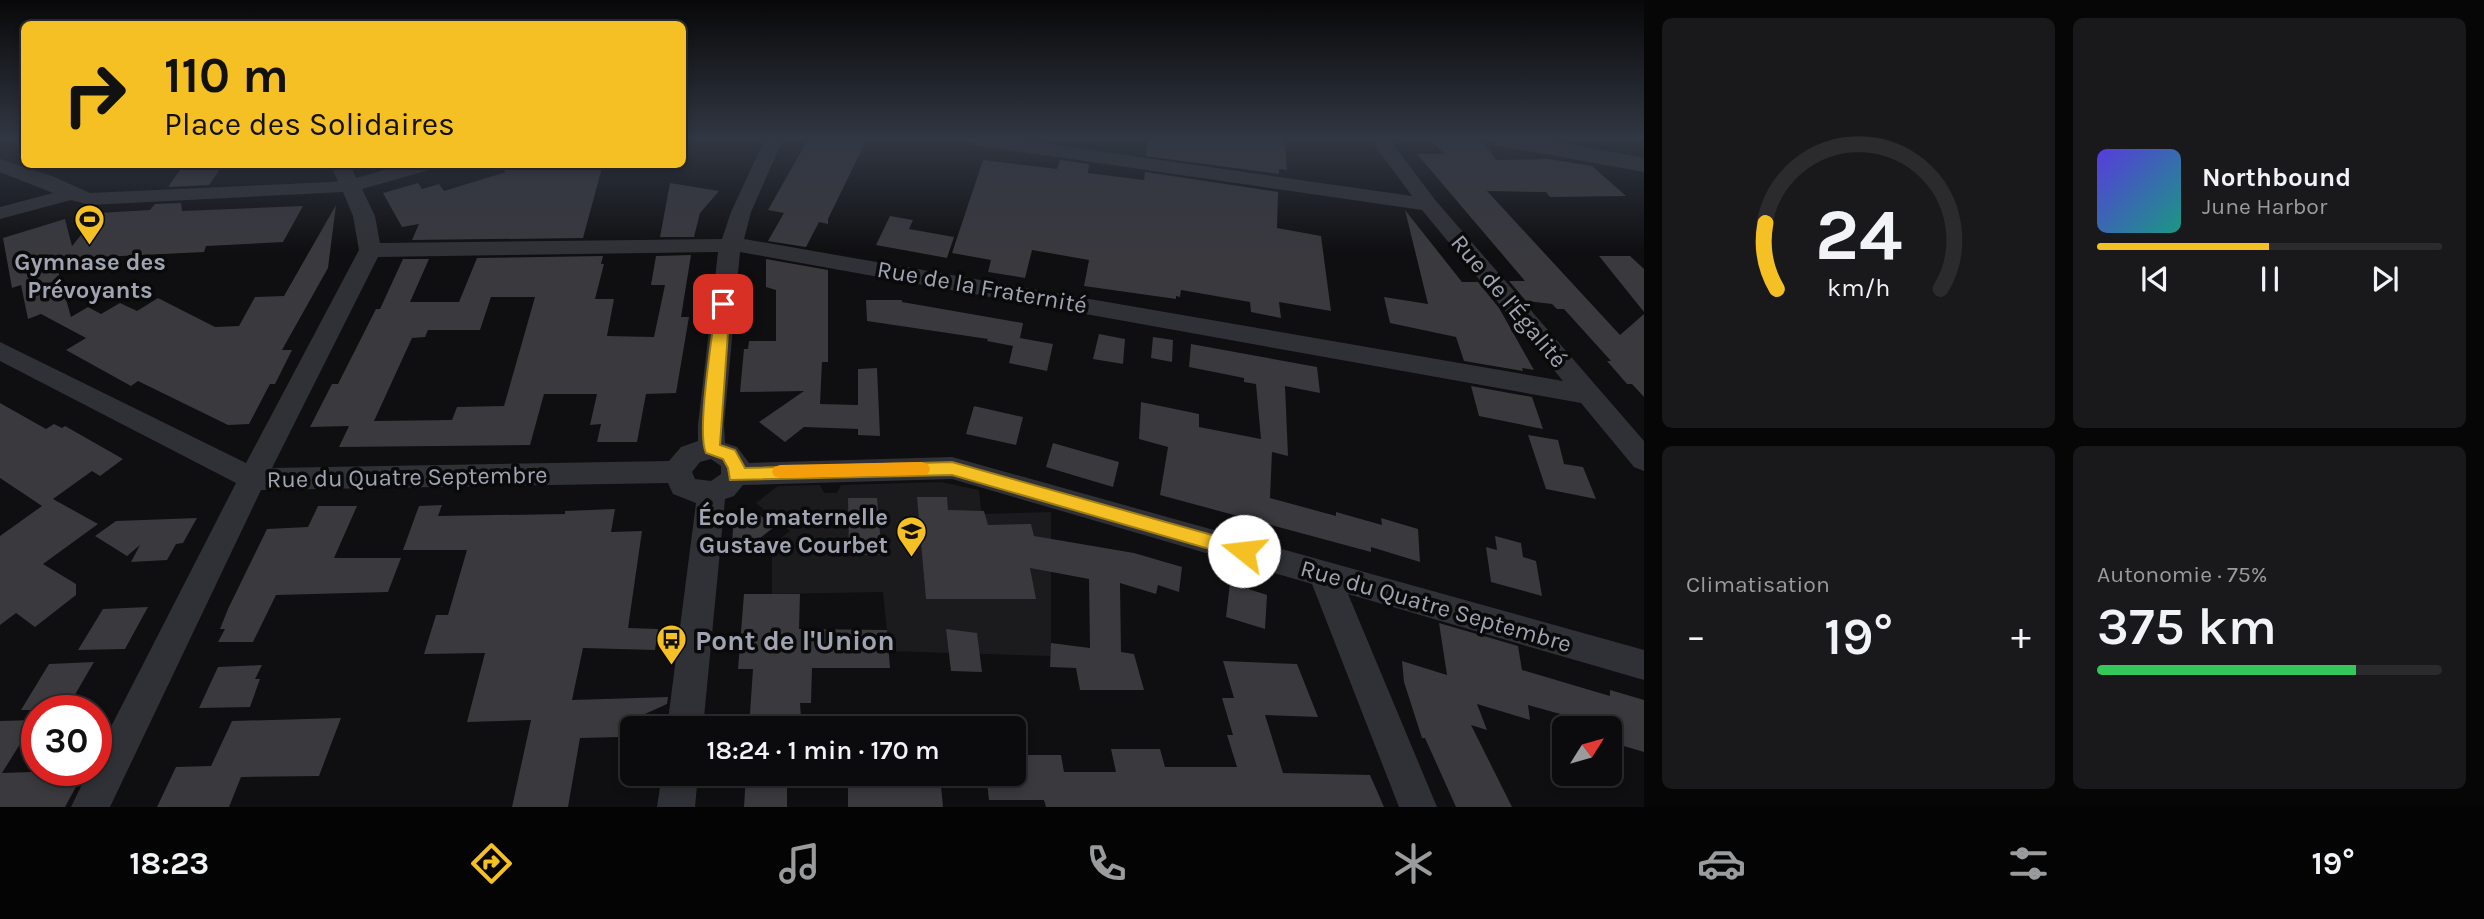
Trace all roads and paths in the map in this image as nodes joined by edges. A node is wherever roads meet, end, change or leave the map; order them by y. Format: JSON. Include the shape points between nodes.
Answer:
{"nodes":[{"id":1,"x":35,"y":177,"type":"edge"},
{"id":2,"x":327,"y":177,"type":"edge"},
{"id":3,"x":346,"y":177,"type":"edge"},
{"id":4,"x":757,"y":177,"type":"edge"},
{"id":5,"x":1234,"y":177,"type":"edge"},
{"id":6,"x":1406,"y":177,"type":"edge"},
{"id":7,"x":71,"y":194,"type":"junction"},
{"id":8,"x":1429,"y":205,"type":"junction"},
{"id":9,"x":0,"y":213,"type":"edge"},
{"id":10,"x":732,"y":245,"type":"junction"},
{"id":11,"x":370,"y":250,"type":"junction"},
{"id":12,"x":0,"y":350,"type":"edge"},
{"id":13,"x":1588,"y":395,"type":"junction"},
{"id":14,"x":712,"y":449,"type":"junction"},
{"id":15,"x":1644,"y":460,"type":"edge"},
{"id":16,"x":678,"y":472,"type":"junction"},
{"id":17,"x":252,"y":479,"type":"junction"},
{"id":18,"x":723,"y":484,"type":"junction"},
{"id":19,"x":1324,"y":574,"type":"junction"},
{"id":20,"x":1644,"y":665,"type":"edge"},
{"id":21,"x":687,"y":716,"type":"edge"},
{"id":22,"x":679,"y":786,"type":"edge"},
{"id":23,"x":90,"y":807,"type":"edge"},
{"id":24,"x":676,"y":807,"type":"edge"},
{"id":25,"x":1418,"y":807,"type":"edge"}],
"edges":[{"from":1,"to":7,"type":"street"},
{"from":2,"to":7,"type":"street","via":[[90,199]]},
{"from":3,"to":11,"type":"street","via":[[364,216]]},
{"from":4,"to":10,"type":"street"},
{"from":5,"to":8,"type":"street"},
{"from":6,"to":8,"type":"street","name":"Rue de l'Égalité"},
{"from":7,"to":9,"type":"street"},
{"from":8,"to":13,"type":"street","name":"Rue de l'Égalité"},
{"from":10,"to":11,"type":"street","name":"Rue de la Fraternité"},
{"from":10,"to":13,"type":"street","name":"Rue de la Fraternité"},
{"from":10,"to":14,"type":"street","via":[[712,412]]},
{"from":11,"to":17,"type":"street"},
{"from":12,"to":17,"type":"street","name":"Rue du Quatre Septembre"},
{"from":13,"to":15,"type":"street","name":"Rue de l'Égalité"},
{"from":14,"to":16,"type":"street","via":[[693,452]]},
{"from":14,"to":18,"type":"street","via":[[729,454],[737,467]]},
{"from":16,"to":17,"type":"street","name":"Rue du Quatre Septembre"},
{"from":16,"to":18,"type":"street","via":[[683,486],[700,494]]},
{"from":17,"to":23,"type":"street"},
{"from":18,"to":19,"type":"street","name":"Rue du Quatre Septembre","via":[[777,472],[952,468]]},
{"from":18,"to":21,"type":"street"},
{"from":19,"to":20,"type":"street","name":"Rue du Quatre Septembre"},
{"from":19,"to":25,"type":"street"},
{"from":22,"to":24,"type":"street"}]}
